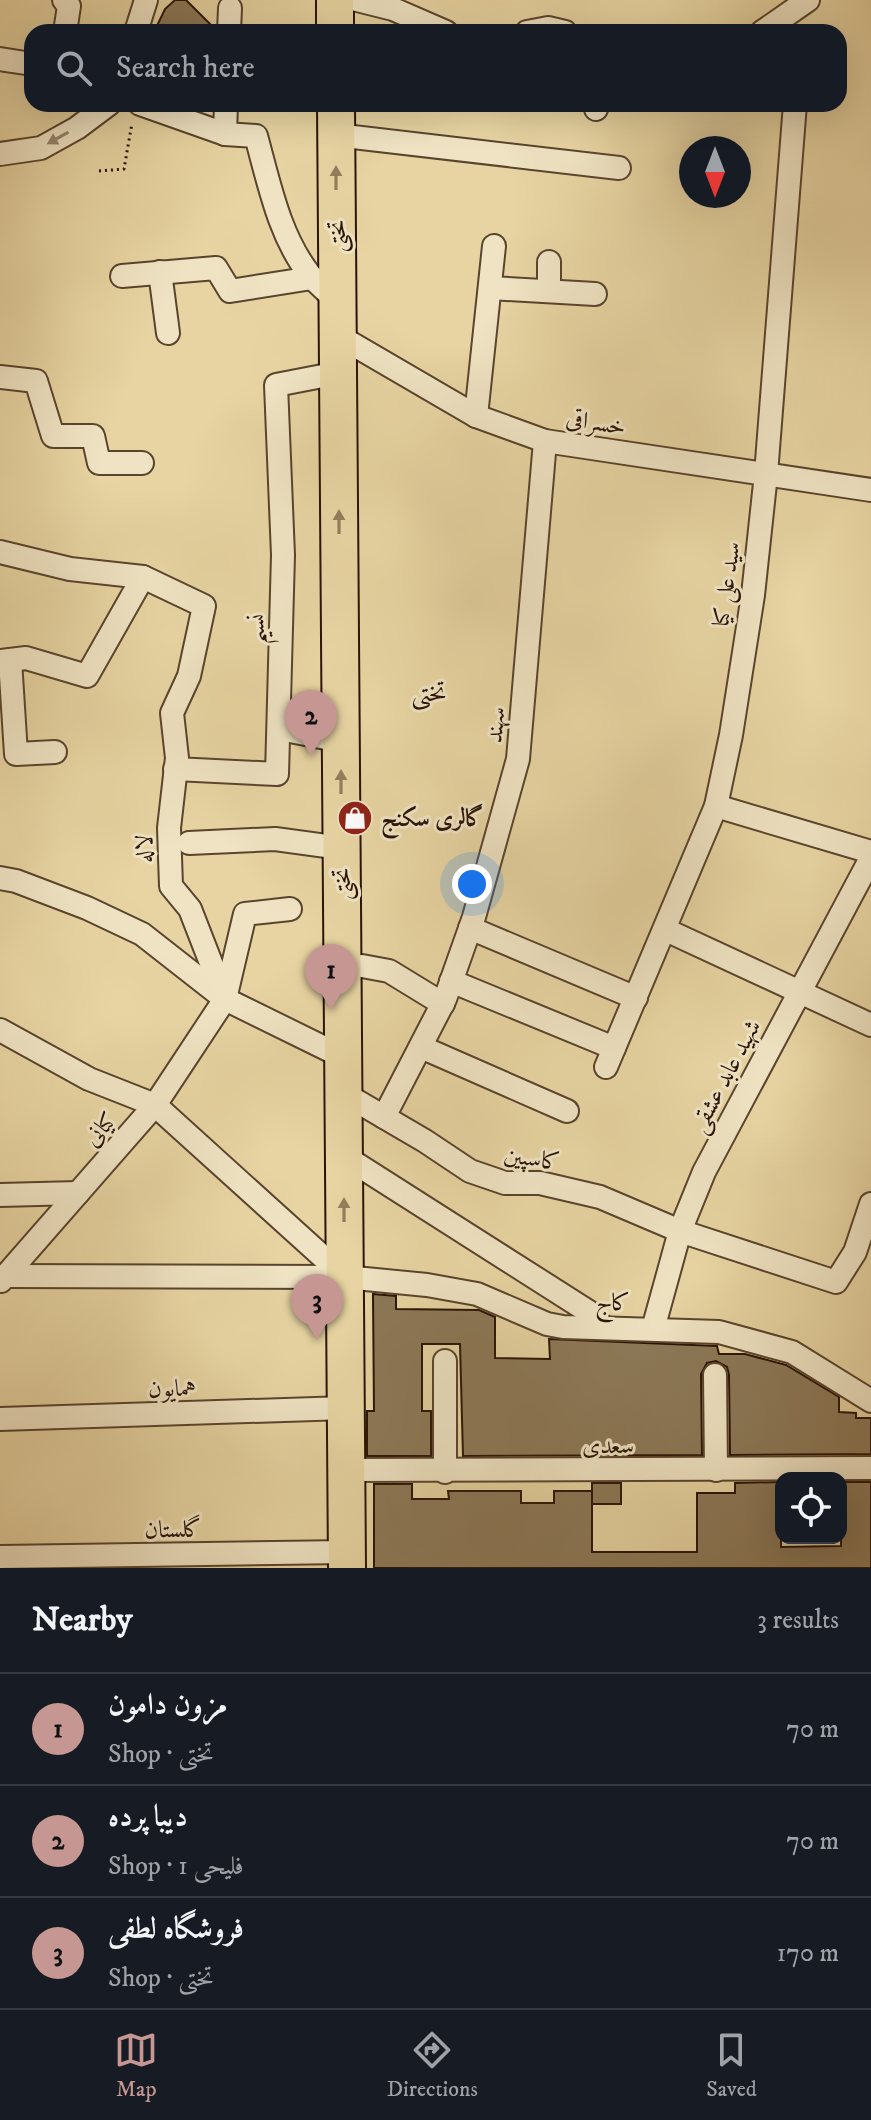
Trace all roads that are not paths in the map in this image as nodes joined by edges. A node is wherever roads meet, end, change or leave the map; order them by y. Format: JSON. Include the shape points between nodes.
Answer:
{"nodes":[{"id":1,"x":64,"y":0,"type":"edge"},
{"id":2,"x":146,"y":0,"type":"edge"},
{"id":3,"x":335,"y":0,"type":"edge"},
{"id":4,"x":357,"y":0,"type":"edge"},
{"id":5,"x":808,"y":0,"type":"edge"},
{"id":6,"x":230,"y":8,"type":"dead end"},
{"id":7,"x":66,"y":24,"type":"edge"},
{"id":8,"x":138,"y":24,"type":"edge"},
{"id":9,"x":229,"y":24,"type":"edge"},
{"id":10,"x":335,"y":24,"type":"edge"},
{"id":11,"x":428,"y":24,"type":"edge"},
{"id":12,"x":781,"y":24,"type":"edge"},
{"id":13,"x":0,"y":59,"type":"edge"},
{"id":14,"x":24,"y":63,"type":"edge"},
{"id":15,"x":98,"y":112,"type":"edge"},
{"id":16,"x":144,"y":112,"type":"edge"},
{"id":17,"x":226,"y":112,"type":"edge"},
{"id":18,"x":794,"y":112,"type":"edge"},
{"id":19,"x":336,"y":120,"type":"edge"},
{"id":20,"x":225,"y":134,"type":"junction"},
{"id":21,"x":0,"y":154,"type":"edge"},
{"id":22,"x":619,"y":168,"type":"dead end"},
{"id":23,"x":494,"y":246,"type":"dead end"},
{"id":24,"x":549,"y":262,"type":"dead end"},
{"id":25,"x":160,"y":272,"type":"junction"},
{"id":26,"x":122,"y":276,"type":"dead end"},
{"id":27,"x":490,"y":288,"type":"junction"},
{"id":28,"x":549,"y":291,"type":"junction"},
{"id":29,"x":595,"y":294,"type":"dead end"},
{"id":30,"x":329,"y":304,"type":"junction"},
{"id":31,"x":168,"y":333,"type":"dead end"},
{"id":32,"x":338,"y":373,"type":"junction"},
{"id":33,"x":0,"y":377,"type":"edge"},
{"id":34,"x":476,"y":416,"type":"junction"},
{"id":35,"x":545,"y":441,"type":"junction"},
{"id":36,"x":142,"y":463,"type":"dead end"},
{"id":37,"x":766,"y":474,"type":"junction"},
{"id":38,"x":871,"y":490,"type":"edge"},
{"id":39,"x":0,"y":552,"type":"edge"},
{"id":40,"x":143,"y":577,"type":"junction"},
{"id":41,"x":5,"y":661,"type":"edge"},
{"id":42,"x":280,"y":729,"type":"junction"},
{"id":43,"x":341,"y":741,"type":"junction"},
{"id":44,"x":55,"y":752,"type":"dead end"},
{"id":45,"x":175,"y":769,"type":"junction"},
{"id":46,"x":716,"y":806,"type":"junction"},
{"id":47,"x":189,"y":843,"type":"dead end"},
{"id":48,"x":341,"y":848,"type":"junction"},
{"id":49,"x":871,"y":855,"type":"edge"},
{"id":50,"x":0,"y":878,"type":"edge"},
{"id":51,"x":290,"y":909,"type":"dead end"},
{"id":52,"x":470,"y":928,"type":"junction"},
{"id":53,"x":666,"y":930,"type":"junction"},
{"id":54,"x":362,"y":966,"type":"dead end"},
{"id":55,"x":451,"y":981,"type":"junction"},
{"id":56,"x":799,"y":992,"type":"junction"},
{"id":57,"x":636,"y":998,"type":"junction"},
{"id":58,"x":225,"y":999,"type":"junction"},
{"id":59,"x":443,"y":1004,"type":"junction"},
{"id":60,"x":871,"y":1025,"type":"edge"},
{"id":61,"x":0,"y":1030,"type":"edge"},
{"id":62,"x":421,"y":1047,"type":"junction"},
{"id":63,"x":343,"y":1057,"type":"junction"},
{"id":64,"x":343,"y":1093,"type":"junction"},
{"id":65,"x":155,"y":1105,"type":"junction"},
{"id":66,"x":567,"y":1111,"type":"dead end"},
{"id":67,"x":384,"y":1117,"type":"junction"},
{"id":68,"x":344,"y":1156,"type":"junction"},
{"id":69,"x":78,"y":1193,"type":"junction"},
{"id":70,"x":0,"y":1195,"type":"edge"},
{"id":71,"x":871,"y":1204,"type":"edge"},
{"id":72,"x":680,"y":1231,"type":"junction"},
{"id":73,"x":345,"y":1277,"type":"junction"},
{"id":74,"x":3,"y":1279,"type":"edge"},
{"id":75,"x":604,"y":1328,"type":"junction"},
{"id":76,"x":653,"y":1329,"type":"junction"},
{"id":77,"x":445,"y":1361,"type":"dead end"},
{"id":78,"x":715,"y":1375,"type":"dead end"},
{"id":79,"x":870,"y":1397,"type":"edge"},
{"id":80,"x":346,"y":1408,"type":"junction"},
{"id":81,"x":0,"y":1419,"type":"edge"},
{"id":82,"x":871,"y":1468,"type":"edge"},
{"id":83,"x":346,"y":1470,"type":"junction"},
{"id":84,"x":716,"y":1470,"type":"junction"},
{"id":85,"x":445,"y":1472,"type":"junction"},
{"id":86,"x":0,"y":1557,"type":"edge"},
{"id":87,"x":347,"y":1560,"type":"edge"},
{"id":88,"x":239,"y":1561,"type":"edge"},
{"id":89,"x":156,"y":1562,"type":"edge"}],
"edges":[{"from":1,"to":7,"type":"street","via":[[69,6]]},
{"from":2,"to":8,"type":"street"},
{"from":3,"to":10,"type":"main road"},
{"from":4,"to":11,"type":"street"},
{"from":5,"to":12,"type":"street"},
{"from":6,"to":9,"type":"street"},
{"from":13,"to":14,"type":"street"},
{"from":15,"to":21,"type":"street","one_way":true,"via":[[41,148]]},
{"from":16,"to":20,"type":"street"},
{"from":17,"to":20,"type":"street"},
{"from":18,"to":37,"type":"street","name":"سید علی کیا"},
{"from":19,"to":22,"type":"street"},
{"from":30,"to":19,"type":"main road","name":"تختی","one_way":true},
{"from":20,"to":30,"type":"street","via":[[256,136],[297,258]]},
{"from":23,"to":27,"type":"street"},
{"from":24,"to":28,"type":"street"},
{"from":25,"to":26,"type":"street"},
{"from":25,"to":30,"type":"street","via":[[216,268],[230,291]]},
{"from":25,"to":31,"type":"street"},
{"from":27,"to":28,"type":"street"},
{"from":27,"to":34,"type":"street"},
{"from":28,"to":29,"type":"street"},
{"from":30,"to":32,"type":"main road","name":"تختی"},
{"from":30,"to":34,"type":"street","name":"خسراقی"},
{"from":32,"to":42,"type":"street","name":"نسیم","via":[[276,385],[283,555]]},
{"from":43,"to":32,"type":"main road","name":"تختی","one_way":true},
{"from":33,"to":36,"type":"street","via":[[36,381],[53,436],[93,436],[99,463]]},
{"from":34,"to":35,"type":"street","name":"خسراقی"},
{"from":35,"to":37,"type":"street","name":"خسراقی"},
{"from":35,"to":52,"type":"street","name":"سهند","via":[[518,759]]},
{"from":37,"to":38,"type":"street","name":"خسراقی"},
{"from":37,"to":46,"type":"street","name":"سید علی کیا","via":[[753,595]]},
{"from":39,"to":40,"type":"street","via":[[70,569]]},
{"from":40,"to":41,"type":"street","via":[[87,676],[26,658]]},
{"from":40,"to":45,"type":"street","name":"لاله","via":[[204,606],[189,676],[172,713]]},
{"from":41,"to":44,"type":"street","via":[[16,754]]},
{"from":42,"to":43,"type":"street"},
{"from":42,"to":45,"type":"street","name":"نسیم","via":[[277,774]]},
{"from":48,"to":43,"type":"main road","name":"تختی","one_way":true},
{"from":45,"to":58,"type":"street","name":"لاله","via":[[171,886],[190,909]]},
{"from":46,"to":49,"type":"street"},
{"from":46,"to":53,"type":"street","name":"سید علی کیا"},
{"from":47,"to":48,"type":"street","via":[[275,839]]},
{"from":48,"to":63,"type":"main road","name":"تختی"},
{"from":49,"to":56,"type":"street","name":"شهید عابد عشقی"},
{"from":50,"to":58,"type":"street","via":[[87,908],[142,934]]},
{"from":51,"to":58,"type":"street","via":[[245,914]]},
{"from":52,"to":55,"type":"street","name":"سهند"},
{"from":52,"to":57,"type":"street"},
{"from":53,"to":56,"type":"street"},
{"from":53,"to":57,"type":"street","name":"سید علی کیا"},
{"from":54,"to":59,"type":"street","via":[[389,971]]},
{"from":55,"to":57,"type":"street","name":"سید علی کیا","via":[[610,1058]]},
{"from":55,"to":59,"type":"street","name":"سهند"},
{"from":56,"to":60,"type":"street"},
{"from":56,"to":72,"type":"street","name":"شهید عابد عشقی","via":[[704,1172]]},
{"from":58,"to":63,"type":"street"},
{"from":58,"to":65,"type":"street","name":"کیانی"},
{"from":59,"to":62,"type":"street","name":"سهند"},
{"from":61,"to":65,"type":"street","via":[[89,1079]]},
{"from":62,"to":66,"type":"street"},
{"from":62,"to":67,"type":"street","name":"سهند"},
{"from":63,"to":64,"type":"main road","name":"تختی"},
{"from":64,"to":67,"type":"street","name":"کاسپین"},
{"from":64,"to":68,"type":"main road","name":"تختی"},
{"from":65,"to":69,"type":"street","name":"کیانی"},
{"from":65,"to":73,"type":"street"},
{"from":67,"to":72,"type":"street","name":"کاسپین","via":[[470,1171],[505,1183],[540,1183],[600,1197]]},
{"from":73,"to":68,"type":"main road","name":"تختی","one_way":true},
{"from":68,"to":75,"type":"street","via":[[589,1312]]},
{"from":69,"to":70,"type":"street"},
{"from":69,"to":74,"type":"street","name":"کیانی"},
{"from":71,"to":72,"type":"street","name":"کاسپین","via":[[855,1252],[836,1282]]},
{"from":72,"to":76,"type":"street","name":"شهید عابد عشقی"},
{"from":73,"to":74,"type":"street","name":"کاج"},
{"from":73,"to":75,"type":"street","name":"کاج","via":[[477,1294],[547,1324]]},
{"from":73,"to":80,"type":"main road","name":"تختی"},
{"from":75,"to":76,"type":"street","name":"کاج"},
{"from":76,"to":79,"type":"street","name":"کاج","via":[[719,1332],[792,1352]]},
{"from":77,"to":85,"type":"street"},
{"from":78,"to":84,"type":"street"},
{"from":80,"to":81,"type":"street","name":"همایون"},
{"from":80,"to":83,"type":"main road","name":"تختی"},
{"from":82,"to":84,"type":"street","name":"سعدی"},
{"from":83,"to":85,"type":"street","name":"سعدی"},
{"from":83,"to":87,"type":"main road","name":"تختی"},
{"from":84,"to":85,"type":"street","name":"سعدی"},
{"from":86,"to":89,"type":"street","name":"گلستان"},
{"from":87,"to":88,"type":"street","name":"گلستان"},
{"from":88,"to":89,"type":"street","name":"گلستان"}]}
